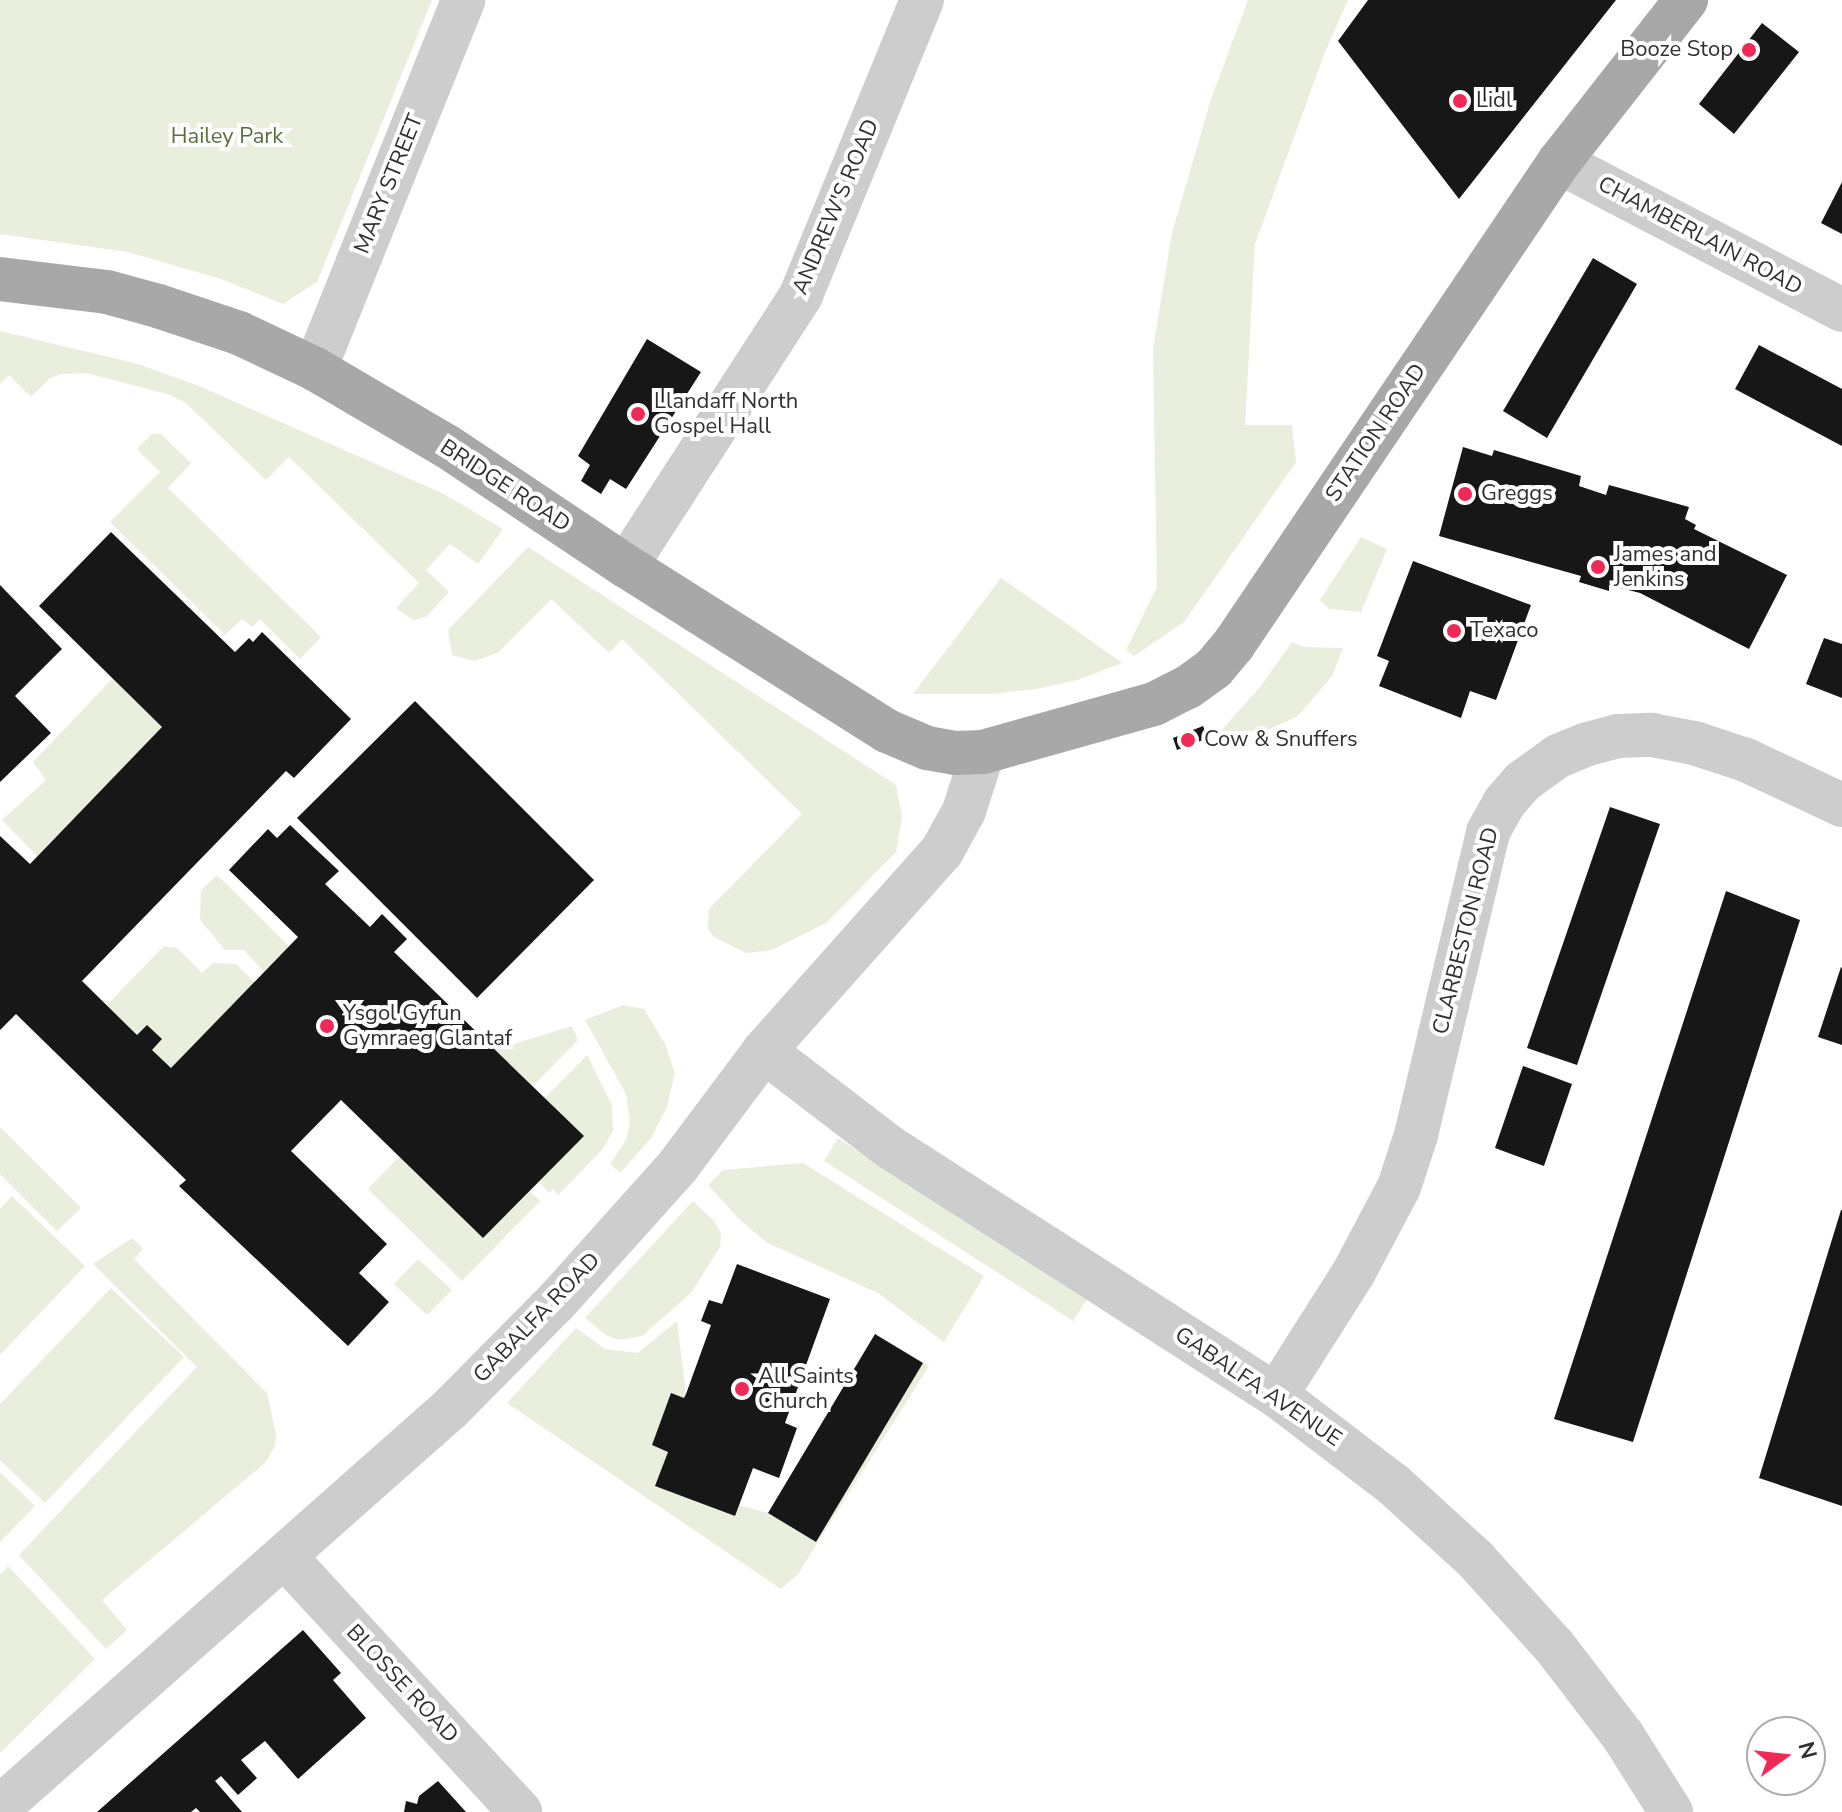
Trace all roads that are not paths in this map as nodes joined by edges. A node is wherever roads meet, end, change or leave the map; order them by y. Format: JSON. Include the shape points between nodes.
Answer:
{"nodes":[{"id":1,"x":463,"y":0,"type":"edge"},
{"id":2,"x":922,"y":0,"type":"edge"},
{"id":3,"x":1686,"y":0,"type":"edge"},
{"id":4,"x":1559,"y":162,"type":"junction"},
{"id":5,"x":0,"y":279,"type":"edge"},
{"id":6,"x":1842,"y":310,"type":"edge"},
{"id":7,"x":315,"y":369,"type":"junction"},
{"id":8,"x":626,"y":566,"type":"junction"},
{"id":9,"x":983,"y":752,"type":"junction"},
{"id":10,"x":1842,"y":805,"type":"edge"},
{"id":11,"x":764,"y":1051,"type":"junction"},
{"id":12,"x":1276,"y":1395,"type":"junction"},
{"id":13,"x":285,"y":1557,"type":"junction"},
{"id":14,"x":0,"y":1807,"type":"edge"},
{"id":15,"x":520,"y":1812,"type":"edge"},
{"id":16,"x":1671,"y":1812,"type":"edge"}],
"edges":[{"from":1,"to":7,"type":"street","name":"MARY STREET"},
{"from":2,"to":8,"type":"street","name":"ANDREW'S ROAD","via":[[801,295]]},
{"from":3,"to":4,"type":"main road","name":"STATION ROAD"},
{"from":4,"to":6,"type":"street","name":"CHAMBERLAIN ROAD"},
{"from":4,"to":9,"type":"main road","name":"STATION ROAD","via":[[1214,668],[1154,704]]},
{"from":5,"to":7,"type":"main road","name":"BRIDGE ROAD","via":[[107,292],[158,306],[239,333]]},
{"from":7,"to":8,"type":"main road","name":"BRIDGE ROAD","via":[[448,447]]},
{"from":8,"to":9,"type":"main road","name":"BRIDGE ROAD","via":[[887,731],[927,748]]},
{"from":9,"to":11,"type":"street","name":"GABALFA ROAD","via":[[964,811],[942,851]]},
{"from":10,"to":12,"type":"street","name":"CLARBESTON ROAD","via":[[1746,760],[1652,735],[1588,744],[1558,756],[1522,782],[1488,832],[1399,1187],[1354,1272]]},
{"from":11,"to":12,"type":"street","name":"GABALFA AVENUE","via":[[891,1148]]},
{"from":11,"to":13,"type":"street","name":"GABALFA ROAD","via":[[678,1166],[557,1301],[393,1463]]},
{"from":12,"to":16,"type":"street","name":"GABALFA AVENUE","via":[[1394,1485],[1476,1560],[1577,1675]]},
{"from":13,"to":14,"type":"street","name":"GABALFA ROAD"},
{"from":13,"to":15,"type":"street","name":"BLOSSE ROAD"}]}
